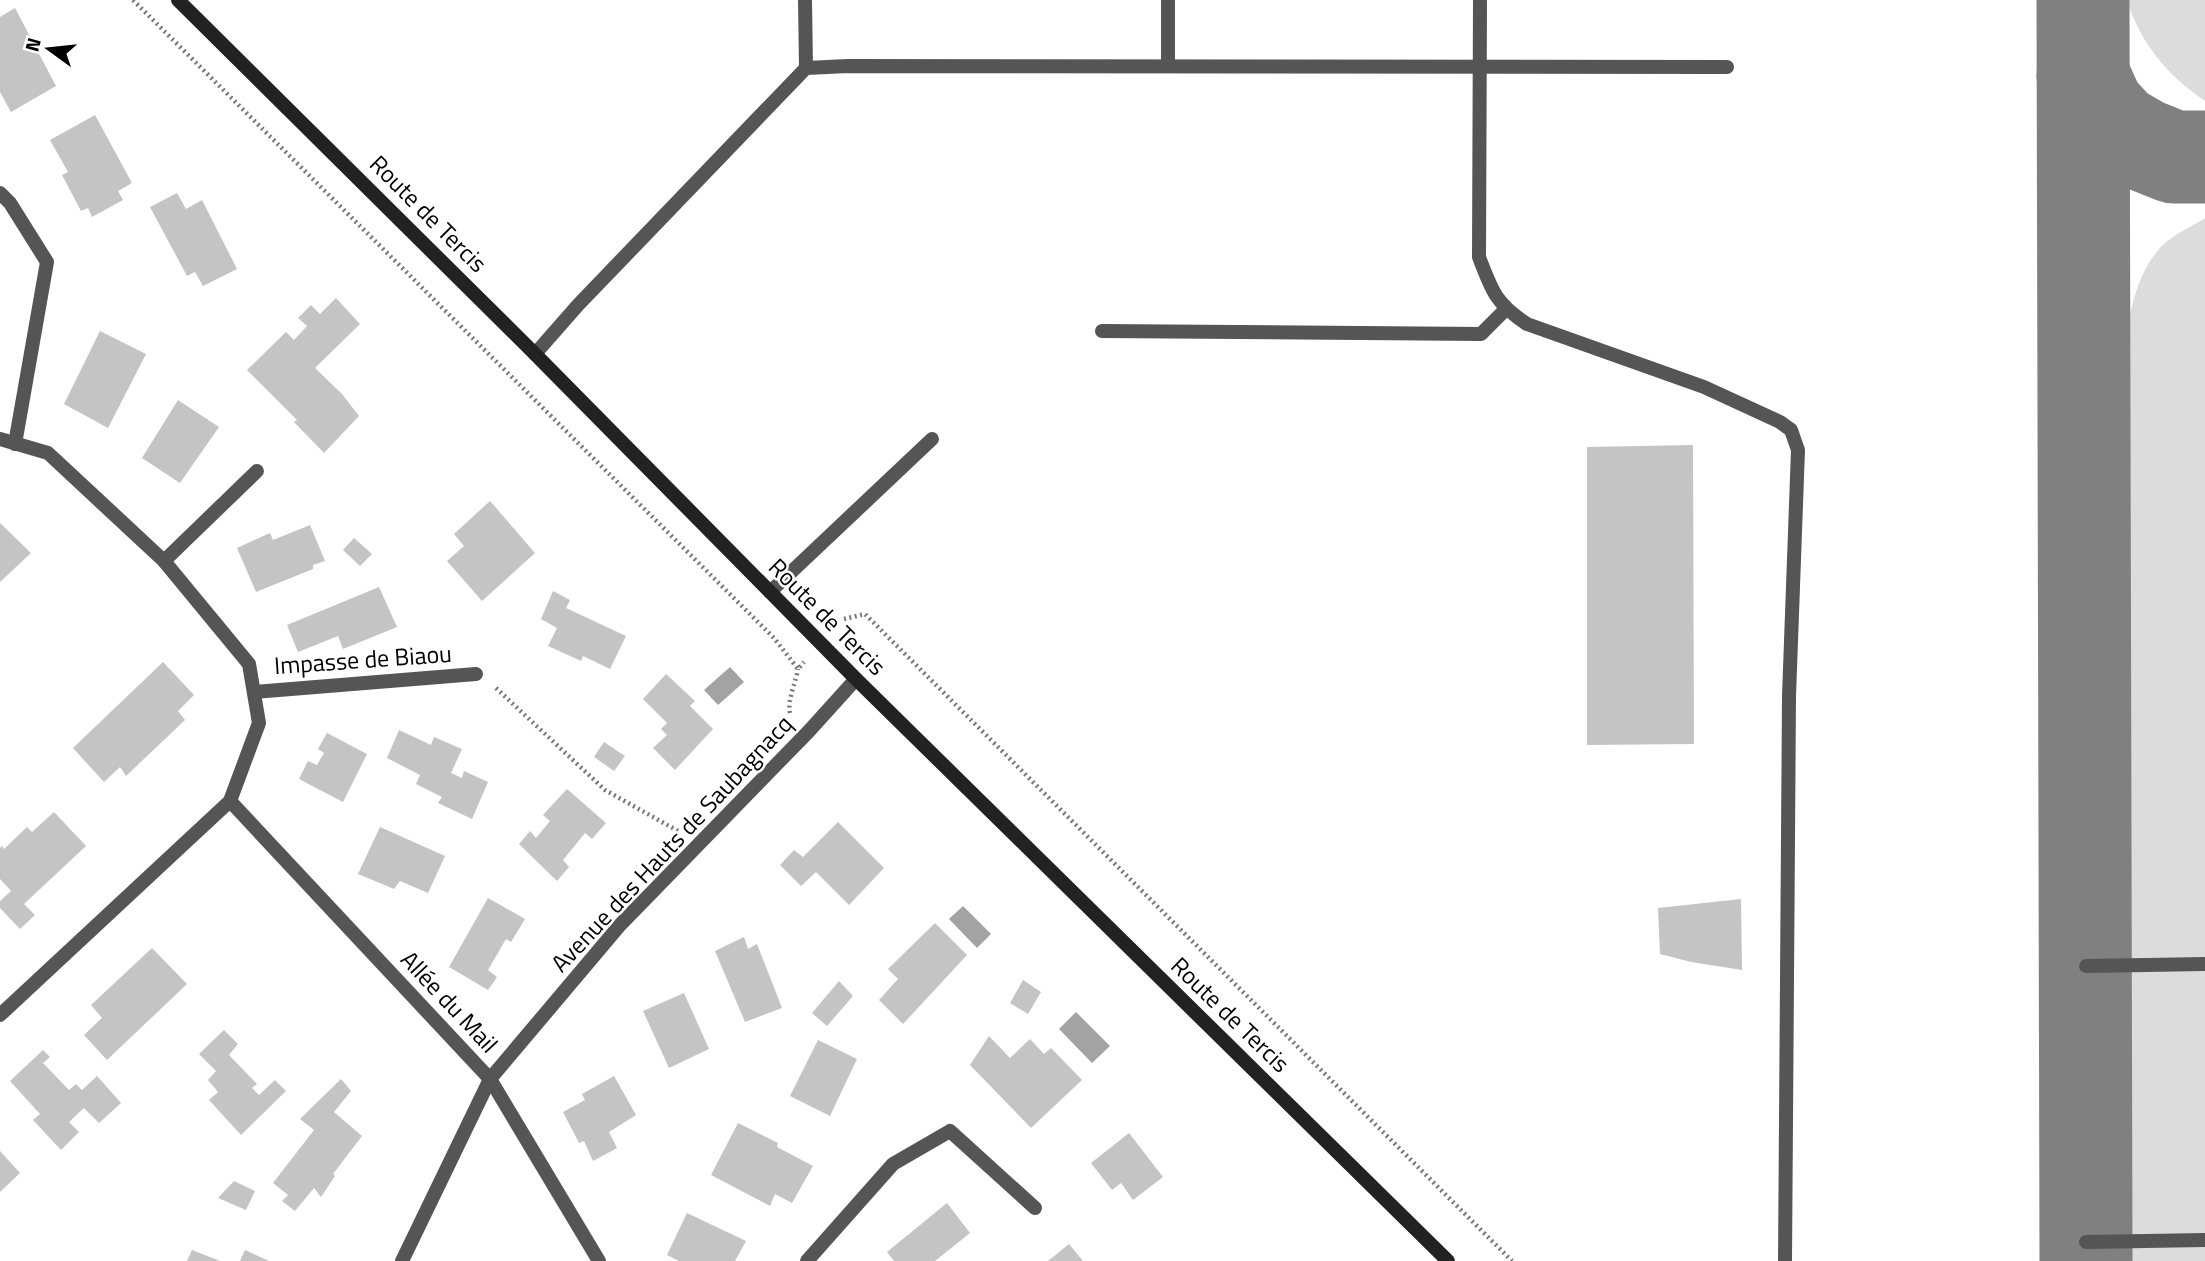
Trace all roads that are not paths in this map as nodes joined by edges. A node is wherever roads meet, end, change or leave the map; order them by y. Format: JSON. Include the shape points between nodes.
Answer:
{"nodes":[{"id":1,"x":178,"y":0,"type":"edge"},
{"id":2,"x":805,"y":0,"type":"edge"},
{"id":3,"x":1167,"y":0,"type":"edge"},
{"id":4,"x":1480,"y":0,"type":"edge"},
{"id":5,"x":1168,"y":66,"type":"junction"},
{"id":6,"x":1480,"y":66,"type":"junction"},
{"id":7,"x":1727,"y":67,"type":"dead end"},
{"id":8,"x":806,"y":68,"type":"junction"},
{"id":9,"x":0,"y":193,"type":"edge"},
{"id":10,"x":1506,"y":310,"type":"junction"},
{"id":11,"x":1102,"y":331,"type":"dead end"},
{"id":12,"x":536,"y":354,"type":"junction"},
{"id":13,"x":0,"y":439,"type":"edge"},
{"id":14,"x":932,"y":439,"type":"dead end"},
{"id":15,"x":15,"y":444,"type":"junction"},
{"id":16,"x":257,"y":471,"type":"dead end"},
{"id":17,"x":164,"y":561,"type":"junction"},
{"id":18,"x":770,"y":592,"type":"junction"},
{"id":19,"x":476,"y":674,"type":"road end"},
{"id":20,"x":856,"y":679,"type":"junction"},
{"id":21,"x":254,"y":692,"type":"junction"},
{"id":22,"x":230,"y":801,"type":"junction"},
{"id":23,"x":2205,"y":964,"type":"edge"},
{"id":24,"x":2086,"y":966,"type":"dead end"},
{"id":25,"x":0,"y":1015,"type":"edge"},
{"id":26,"x":490,"y":1079,"type":"junction"},
{"id":27,"x":1035,"y":1208,"type":"dead end"},
{"id":28,"x":2205,"y":1240,"type":"edge"},
{"id":29,"x":2086,"y":1242,"type":"dead end"},
{"id":30,"x":402,"y":1261,"type":"edge"},
{"id":31,"x":599,"y":1261,"type":"edge"},
{"id":32,"x":807,"y":1261,"type":"edge"},
{"id":33,"x":1448,"y":1261,"type":"edge"},
{"id":34,"x":1785,"y":1261,"type":"edge"}],
"edges":[{"from":1,"to":12,"type":"main road","name":"Route de Tercis"},
{"from":2,"to":8,"type":"street"},
{"from":3,"to":5,"type":"street"},
{"from":4,"to":6,"type":"street"},
{"from":5,"to":6,"type":"street"},
{"from":5,"to":8,"type":"street"},
{"from":6,"to":7,"type":"street"},
{"from":6,"to":10,"type":"street","via":[[1479,257],[1492,291]]},
{"from":8,"to":12,"type":"street"},
{"from":9,"to":15,"type":"street","via":[[47,262]]},
{"from":10,"to":11,"type":"street","via":[[1481,334]]},
{"from":10,"to":34,"type":"street","via":[[1527,324],[1704,387],[1780,422],[1791,430],[1798,450],[1789,696]]},
{"from":12,"to":18,"type":"main road","name":"Route de Tercis"},
{"from":13,"to":15,"type":"street"},
{"from":14,"to":18,"type":"street"},
{"from":15,"to":17,"type":"street","via":[[48,453]]},
{"from":16,"to":17,"type":"street"},
{"from":17,"to":21,"type":"street","via":[[249,664]]},
{"from":18,"to":20,"type":"main road","name":"Route de Tercis"},
{"from":19,"to":21,"type":"street","name":"Impasse de Biaou"},
{"from":20,"to":26,"type":"street","name":"Avenue des Hauts de Saubagnacq","via":[[620,925]]},
{"from":20,"to":33,"type":"main road","name":"Route de Tercis"},
{"from":21,"to":22,"type":"street","via":[[260,723]]},
{"from":22,"to":25,"type":"street"},
{"from":22,"to":26,"type":"street","name":"Allée du Mail"},
{"from":23,"to":24,"type":"street"},
{"from":26,"to":30,"type":"street","name":"Avenue des Hauts de Saubagnacq"},
{"from":26,"to":31,"type":"street","name":"Allée du Mail"},
{"from":27,"to":32,"type":"street","via":[[950,1131],[892,1164]]},
{"from":28,"to":29,"type":"street"}]}
